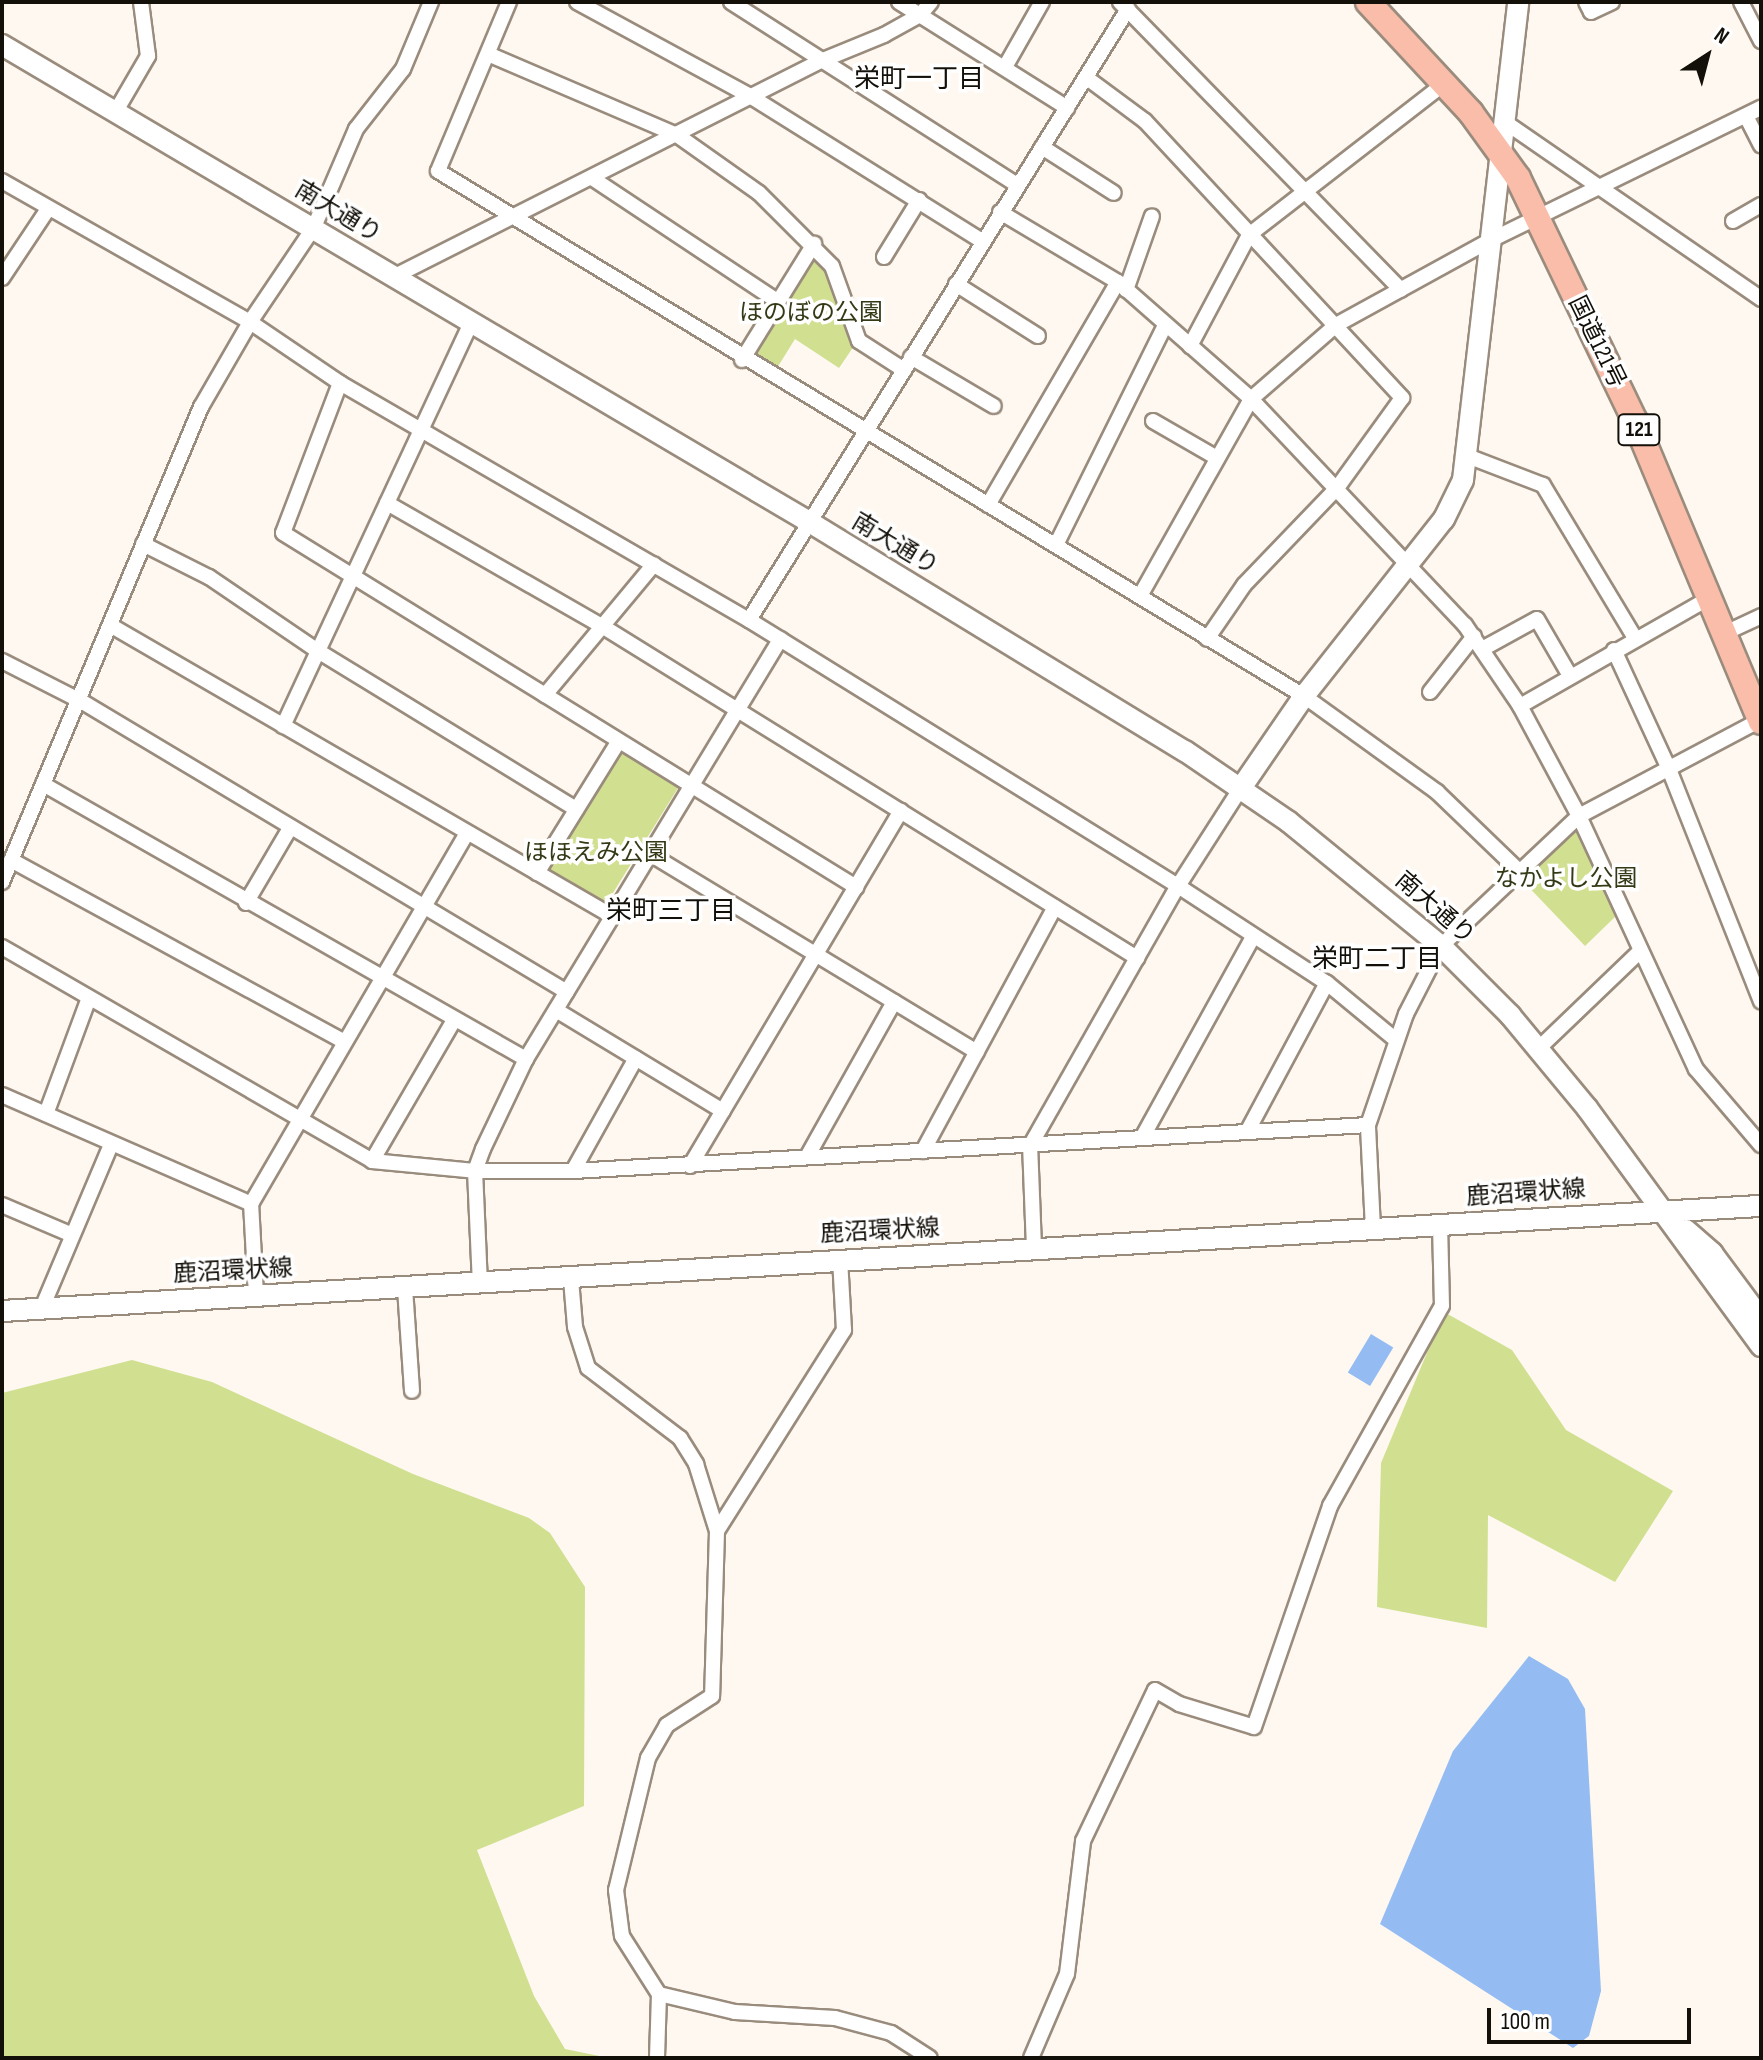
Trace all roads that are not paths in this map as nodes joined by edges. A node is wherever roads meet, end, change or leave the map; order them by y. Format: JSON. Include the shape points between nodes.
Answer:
{"nodes":[{"id":1,"x":141,"y":2,"type":"edge"},
{"id":2,"x":431,"y":2,"type":"edge"},
{"id":3,"x":509,"y":2,"type":"edge"},
{"id":4,"x":577,"y":2,"type":"edge"},
{"id":5,"x":731,"y":2,"type":"edge"},
{"id":6,"x":899,"y":2,"type":"edge"},
{"id":7,"x":931,"y":2,"type":"edge"},
{"id":8,"x":1042,"y":2,"type":"edge"},
{"id":9,"x":1368,"y":2,"type":"edge"},
{"id":10,"x":1518,"y":2,"type":"edge"},
{"id":11,"x":1586,"y":2,"type":"edge"},
{"id":12,"x":1612,"y":2,"type":"edge"},
{"id":13,"x":1741,"y":2,"type":"edge"},
{"id":14,"x":1124,"y":6,"type":"edge"},
{"id":15,"x":920,"y":15,"type":"junction"},
{"id":16,"x":1761,"y":41,"type":"edge"},
{"id":17,"x":2,"y":45,"type":"edge"},
{"id":18,"x":488,"y":54,"type":"junction"},
{"id":19,"x":823,"y":60,"type":"junction"},
{"id":20,"x":1005,"y":67,"type":"junction"},
{"id":21,"x":1087,"y":78,"type":"junction"},
{"id":22,"x":1445,"y":83,"type":"junction"},
{"id":23,"x":750,"y":96,"type":"junction"},
{"id":24,"x":1067,"y":108,"type":"junction"},
{"id":25,"x":1761,"y":108,"type":"edge"},
{"id":26,"x":116,"y":111,"type":"junction"},
{"id":27,"x":1746,"y":116,"type":"junction"},
{"id":28,"x":1502,"y":120,"type":"junction"},
{"id":29,"x":677,"y":135,"type":"junction"},
{"id":30,"x":1761,"y":145,"type":"edge"},
{"id":31,"x":1042,"y":147,"type":"junction"},
{"id":32,"x":1499,"y":147,"type":"junction"},
{"id":33,"x":592,"y":178,"type":"junction"},
{"id":34,"x":2,"y":181,"type":"edge"},
{"id":35,"x":1017,"y":185,"type":"junction"},
{"id":36,"x":1306,"y":188,"type":"junction"},
{"id":37,"x":1600,"y":190,"type":"junction"},
{"id":38,"x":1114,"y":193,"type":"dead end"},
{"id":39,"x":919,"y":200,"type":"junction"},
{"id":40,"x":1761,"y":205,"type":"edge"},
{"id":41,"x":48,"y":209,"type":"junction"},
{"id":42,"x":1000,"y":212,"type":"junction"},
{"id":43,"x":1152,"y":216,"type":"dead end"},
{"id":44,"x":510,"y":217,"type":"junction"},
{"id":45,"x":1537,"y":219,"type":"junction"},
{"id":46,"x":1733,"y":221,"type":"dead end"},
{"id":47,"x":314,"y":227,"type":"junction"},
{"id":48,"x":1249,"y":235,"type":"junction"},
{"id":49,"x":982,"y":241,"type":"junction"},
{"id":50,"x":1489,"y":241,"type":"junction"},
{"id":51,"x":814,"y":244,"type":"junction"},
{"id":52,"x":884,"y":257,"type":"dead end"},
{"id":53,"x":395,"y":276,"type":"junction"},
{"id":54,"x":2,"y":278,"type":"edge"},
{"id":55,"x":956,"y":284,"type":"junction"},
{"id":56,"x":1122,"y":286,"type":"junction"},
{"id":57,"x":1401,"y":290,"type":"junction"},
{"id":58,"x":1761,"y":299,"type":"edge"},
{"id":59,"x":777,"y":301,"type":"junction"},
{"id":60,"x":250,"y":322,"type":"junction"},
{"id":61,"x":471,"y":322,"type":"junction"},
{"id":62,"x":1165,"y":325,"type":"junction"},
{"id":63,"x":1336,"y":325,"type":"junction"},
{"id":64,"x":1038,"y":336,"type":"dead end"},
{"id":65,"x":1190,"y":346,"type":"junction"},
{"id":66,"x":742,"y":360,"type":"junction"},
{"id":67,"x":907,"y":363,"type":"junction"},
{"id":68,"x":340,"y":383,"type":"junction"},
{"id":69,"x":1251,"y":399,"type":"junction"},
{"id":70,"x":994,"y":406,"type":"dead end"},
{"id":71,"x":1153,"y":421,"type":"dead end"},
{"id":72,"x":420,"y":430,"type":"junction"},
{"id":73,"x":865,"y":431,"type":"junction"},
{"id":74,"x":1470,"y":457,"type":"junction"},
{"id":75,"x":1217,"y":458,"type":"junction"},
{"id":76,"x":1337,"y":488,"type":"junction"},
{"id":77,"x":387,"y":503,"type":"junction"},
{"id":78,"x":988,"y":505,"type":"junction"},
{"id":79,"x":811,"y":523,"type":"junction"},
{"id":80,"x":143,"y":544,"type":"junction"},
{"id":81,"x":1056,"y":545,"type":"junction"},
{"id":82,"x":654,"y":564,"type":"junction"},
{"id":83,"x":1409,"y":564,"type":"junction"},
{"id":84,"x":352,"y":577,"type":"junction"},
{"id":85,"x":1140,"y":596,"type":"junction"},
{"id":86,"x":1709,"y":598,"type":"junction"},
{"id":87,"x":1761,"y":616,"type":"edge"},
{"id":88,"x":749,"y":620,"type":"junction"},
{"id":89,"x":110,"y":625,"type":"junction"},
{"id":90,"x":602,"y":626,"type":"junction"},
{"id":91,"x":1725,"y":633,"type":"junction"},
{"id":92,"x":1474,"y":636,"type":"junction"},
{"id":93,"x":1635,"y":638,"type":"junction"},
{"id":94,"x":780,"y":639,"type":"junction"},
{"id":95,"x":1207,"y":639,"type":"junction"},
{"id":96,"x":1484,"y":648,"type":"junction"},
{"id":97,"x":1614,"y":650,"type":"junction"},
{"id":98,"x":318,"y":651,"type":"junction"},
{"id":99,"x":2,"y":661,"type":"edge"},
{"id":100,"x":1570,"y":676,"type":"junction"},
{"id":101,"x":1430,"y":692,"type":"dead end"},
{"id":102,"x":545,"y":695,"type":"junction"},
{"id":103,"x":1304,"y":696,"type":"junction"},
{"id":104,"x":81,"y":701,"type":"junction"},
{"id":105,"x":1520,"y":706,"type":"junction"},
{"id":106,"x":737,"y":709,"type":"junction"},
{"id":107,"x":1760,"y":721,"type":"edge"},
{"id":108,"x":283,"y":726,"type":"junction"},
{"id":109,"x":619,"y":741,"type":"junction"},
{"id":110,"x":1669,"y":769,"type":"junction"},
{"id":111,"x":43,"y":784,"type":"junction"},
{"id":112,"x":692,"y":786,"type":"junction"},
{"id":113,"x":1241,"y":788,"type":"junction"},
{"id":114,"x":576,"y":809,"type":"junction"},
{"id":115,"x":901,"y":811,"type":"junction"},
{"id":116,"x":1579,"y":816,"type":"junction"},
{"id":117,"x":290,"y":828,"type":"junction"},
{"id":118,"x":467,"y":833,"type":"junction"},
{"id":119,"x":650,"y":854,"type":"junction"},
{"id":120,"x":11,"y":860,"type":"junction"},
{"id":121,"x":1518,"y":870,"type":"junction"},
{"id":122,"x":537,"y":873,"type":"junction"},
{"id":123,"x":2,"y":882,"type":"edge"},
{"id":124,"x":1178,"y":886,"type":"junction"},
{"id":125,"x":856,"y":887,"type":"junction"},
{"id":126,"x":246,"y":903,"type":"junction"},
{"id":127,"x":424,"y":907,"type":"junction"},
{"id":128,"x":1055,"y":907,"type":"junction"},
{"id":129,"x":612,"y":916,"type":"junction"},
{"id":130,"x":1253,"y":937,"type":"junction"},
{"id":131,"x":1441,"y":946,"type":"junction"},
{"id":132,"x":2,"y":947,"type":"edge"},
{"id":133,"x":1639,"y":952,"type":"junction"},
{"id":134,"x":816,"y":954,"type":"junction"},
{"id":135,"x":1137,"y":958,"type":"junction"},
{"id":136,"x":382,"y":980,"type":"junction"},
{"id":137,"x":1327,"y":983,"type":"junction"},
{"id":138,"x":567,"y":992,"type":"junction"},
{"id":139,"x":89,"y":998,"type":"junction"},
{"id":140,"x":1761,"y":1001,"type":"edge"},
{"id":141,"x":894,"y":1002,"type":"junction"},
{"id":142,"x":556,"y":1010,"type":"junction"},
{"id":143,"x":454,"y":1020,"type":"junction"},
{"id":144,"x":1396,"y":1040,"type":"junction"},
{"id":145,"x":345,"y":1042,"type":"junction"},
{"id":146,"x":1538,"y":1049,"type":"junction"},
{"id":147,"x":977,"y":1052,"type":"junction"},
{"id":148,"x":636,"y":1058,"type":"junction"},
{"id":149,"x":526,"y":1059,"type":"junction"},
{"id":150,"x":2,"y":1095,"type":"edge"},
{"id":151,"x":723,"y":1111,"type":"junction"},
{"id":152,"x":46,"y":1114,"type":"junction"},
{"id":153,"x":298,"y":1122,"type":"junction"},
{"id":154,"x":1368,"y":1125,"type":"junction"},
{"id":155,"x":1247,"y":1132,"type":"junction"},
{"id":156,"x":1142,"y":1138,"type":"junction"},
{"id":157,"x":111,"y":1145,"type":"junction"},
{"id":158,"x":1761,"y":1145,"type":"edge"},
{"id":159,"x":1030,"y":1146,"type":"junction"},
{"id":160,"x":923,"y":1151,"type":"junction"},
{"id":161,"x":807,"y":1157,"type":"junction"},
{"id":162,"x":372,"y":1161,"type":"junction"},
{"id":163,"x":690,"y":1166,"type":"junction"},
{"id":164,"x":475,"y":1171,"type":"junction"},
{"id":165,"x":573,"y":1171,"type":"junction"},
{"id":166,"x":251,"y":1204,"type":"junction"},
{"id":167,"x":2,"y":1205,"type":"edge"},
{"id":168,"x":1761,"y":1206,"type":"edge"},
{"id":169,"x":1662,"y":1209,"type":"junction"},
{"id":170,"x":1440,"y":1225,"type":"junction"},
{"id":171,"x":1373,"y":1229,"type":"junction"},
{"id":172,"x":70,"y":1234,"type":"junction"},
{"id":173,"x":1034,"y":1248,"type":"junction"},
{"id":174,"x":840,"y":1259,"type":"junction"},
{"id":175,"x":571,"y":1279,"type":"junction"},
{"id":176,"x":480,"y":1285,"type":"junction"},
{"id":177,"x":405,"y":1288,"type":"junction"},
{"id":178,"x":256,"y":1295,"type":"junction"},
{"id":179,"x":42,"y":1308,"type":"junction"},
{"id":180,"x":2,"y":1311,"type":"edge"},
{"id":181,"x":1761,"y":1319,"type":"edge"},
{"id":182,"x":1761,"y":1346,"type":"edge"},
{"id":183,"x":412,"y":1391,"type":"dead end"},
{"id":184,"x":717,"y":1531,"type":"junction"},
{"id":185,"x":659,"y":1994,"type":"junction"},
{"id":186,"x":657,"y":2058,"type":"edge"},
{"id":187,"x":930,"y":2058,"type":"edge"},
{"id":188,"x":1031,"y":2058,"type":"edge"}],
"edges":[{"from":1,"to":26,"type":"street","via":[[148,56]]},
{"from":2,"to":47,"type":"street","via":[[403,69],[356,129]]},
{"from":3,"to":18,"type":"street"},
{"from":4,"to":23,"type":"street"},
{"from":5,"to":19,"type":"street"},
{"from":6,"to":15,"type":"street"},
{"from":7,"to":15,"type":"street"},
{"from":8,"to":20,"type":"street"},
{"from":9,"to":22,"type":"highway","name":"国道121号","number":"121"},
{"from":10,"to":28,"type":"street"},
{"from":11,"to":12,"type":"street","via":[[1591,12]]},
{"from":13,"to":16,"type":"street"},
{"from":14,"to":21,"type":"street"},
{"from":14,"to":36,"type":"street"},
{"from":15,"to":19,"type":"street"},
{"from":15,"to":20,"type":"street"},
{"from":17,"to":26,"type":"street","name":"南大通り"},
{"from":18,"to":29,"type":"street"},
{"from":18,"to":44,"type":"street","via":[[438,171]]},
{"from":19,"to":23,"type":"street"},
{"from":19,"to":35,"type":"street"},
{"from":20,"to":24,"type":"street"},
{"from":21,"to":24,"type":"street"},
{"from":21,"to":48,"type":"street","via":[[1145,121]]},
{"from":22,"to":32,"type":"highway","name":"国道121号","number":"121"},
{"from":22,"to":36,"type":"street"},
{"from":23,"to":29,"type":"street"},
{"from":23,"to":39,"type":"street"},
{"from":24,"to":31,"type":"street"},
{"from":25,"to":27,"type":"street"},
{"from":26,"to":47,"type":"street","name":"南大通り"},
{"from":27,"to":30,"type":"street"},
{"from":27,"to":37,"type":"street"},
{"from":28,"to":32,"type":"street"},
{"from":28,"to":37,"type":"street"},
{"from":29,"to":33,"type":"street"},
{"from":29,"to":51,"type":"street","via":[[759,193]]},
{"from":31,"to":35,"type":"street"},
{"from":31,"to":38,"type":"street"},
{"from":32,"to":45,"type":"highway","name":"国道121号","number":"121"},
{"from":32,"to":50,"type":"street"},
{"from":33,"to":44,"type":"street"},
{"from":33,"to":59,"type":"street"},
{"from":34,"to":41,"type":"street"},
{"from":35,"to":42,"type":"street"},
{"from":36,"to":48,"type":"street"},
{"from":36,"to":57,"type":"street"},
{"from":37,"to":45,"type":"street"},
{"from":37,"to":58,"type":"street"},
{"from":39,"to":49,"type":"street"},
{"from":39,"to":52,"type":"street"},
{"from":40,"to":46,"type":"street"},
{"from":41,"to":54,"type":"street"},
{"from":41,"to":60,"type":"street"},
{"from":42,"to":49,"type":"street"},
{"from":42,"to":56,"type":"street"},
{"from":43,"to":56,"type":"street"},
{"from":44,"to":53,"type":"street"},
{"from":44,"to":66,"type":"street"},
{"from":45,"to":50,"type":"street"},
{"from":45,"to":86,"type":"highway","name":"国道121号","number":"121","via":[[1635,421]]},
{"from":47,"to":53,"type":"street","name":"南大通り"},
{"from":47,"to":60,"type":"street"},
{"from":48,"to":63,"type":"street"},
{"from":48,"to":65,"type":"street"},
{"from":49,"to":55,"type":"street"},
{"from":50,"to":57,"type":"street"},
{"from":50,"to":74,"type":"street","via":[[1474,353]]},
{"from":51,"to":59,"type":"street"},
{"from":51,"to":67,"type":"street","via":[[832,266],[859,341]]},
{"from":53,"to":61,"type":"street","name":"南大通り"},
{"from":55,"to":64,"type":"street"},
{"from":55,"to":67,"type":"street"},
{"from":56,"to":62,"type":"street"},
{"from":56,"to":78,"type":"street"},
{"from":57,"to":63,"type":"street"},
{"from":59,"to":66,"type":"street"},
{"from":60,"to":68,"type":"street"},
{"from":60,"to":80,"type":"street","via":[[201,407]]},
{"from":61,"to":72,"type":"street"},
{"from":61,"to":79,"type":"street","name":"南大通り"},
{"from":62,"to":65,"type":"street"},
{"from":62,"to":81,"type":"street"},
{"from":63,"to":69,"type":"street"},
{"from":63,"to":76,"type":"street","via":[[1402,398]]},
{"from":65,"to":69,"type":"street"},
{"from":66,"to":73,"type":"street"},
{"from":67,"to":70,"type":"street"},
{"from":67,"to":73,"type":"street"},
{"from":68,"to":72,"type":"street"},
{"from":68,"to":84,"type":"street","via":[[283,533]]},
{"from":69,"to":75,"type":"street"},
{"from":69,"to":76,"type":"street"},
{"from":71,"to":75,"type":"street"},
{"from":72,"to":77,"type":"street"},
{"from":72,"to":82,"type":"street"},
{"from":73,"to":78,"type":"street"},
{"from":73,"to":79,"type":"street"},
{"from":74,"to":83,"type":"street","via":[[1452,507]]},
{"from":74,"to":93,"type":"street","via":[[1543,485]]},
{"from":75,"to":85,"type":"street"},
{"from":76,"to":83,"type":"street"},
{"from":76,"to":95,"type":"street","via":[[1244,585]]},
{"from":77,"to":84,"type":"street"},
{"from":77,"to":90,"type":"street"},
{"from":78,"to":81,"type":"street"},
{"from":79,"to":88,"type":"street"},
{"from":79,"to":113,"type":"street","name":"南大通り"},
{"from":80,"to":89,"type":"street"},
{"from":80,"to":98,"type":"street","via":[[209,577]]},
{"from":81,"to":85,"type":"street"},
{"from":82,"to":88,"type":"street"},
{"from":82,"to":90,"type":"street"},
{"from":83,"to":92,"type":"street"},
{"from":83,"to":103,"type":"street"},
{"from":84,"to":98,"type":"street"},
{"from":84,"to":102,"type":"street"},
{"from":85,"to":95,"type":"street"},
{"from":86,"to":91,"type":"highway","name":"国道121号","number":"121"},
{"from":86,"to":93,"type":"street"},
{"from":87,"to":91,"type":"street"},
{"from":88,"to":94,"type":"street"},
{"from":89,"to":104,"type":"street"},
{"from":89,"to":108,"type":"street"},
{"from":90,"to":102,"type":"street"},
{"from":90,"to":106,"type":"street"},
{"from":91,"to":107,"type":"highway","name":"国道121号","number":"121"},
{"from":92,"to":96,"type":"street"},
{"from":92,"to":101,"type":"street"},
{"from":93,"to":97,"type":"street"},
{"from":94,"to":106,"type":"street"},
{"from":94,"to":124,"type":"street"},
{"from":95,"to":103,"type":"street"},
{"from":96,"to":100,"type":"street","via":[[1537,619]]},
{"from":96,"to":105,"type":"street"},
{"from":97,"to":100,"type":"street"},
{"from":97,"to":110,"type":"street"},
{"from":98,"to":108,"type":"street"},
{"from":98,"to":114,"type":"street"},
{"from":99,"to":104,"type":"street"},
{"from":100,"to":105,"type":"street"},
{"from":102,"to":109,"type":"street"},
{"from":103,"to":113,"type":"street"},
{"from":103,"to":121,"type":"street","via":[[1437,792]]},
{"from":104,"to":111,"type":"street"},
{"from":104,"to":117,"type":"street"},
{"from":105,"to":116,"type":"street"},
{"from":106,"to":112,"type":"street"},
{"from":106,"to":115,"type":"street"},
{"from":107,"to":110,"type":"street"},
{"from":108,"to":118,"type":"street"},
{"from":109,"to":112,"type":"street"},
{"from":109,"to":114,"type":"street"},
{"from":110,"to":116,"type":"street"},
{"from":110,"to":140,"type":"street"},
{"from":111,"to":120,"type":"street"},
{"from":111,"to":126,"type":"street"},
{"from":112,"to":119,"type":"street"},
{"from":112,"to":125,"type":"street"},
{"from":113,"to":124,"type":"street"},
{"from":113,"to":131,"type":"street","name":"南大通り","via":[[1340,861]]},
{"from":114,"to":122,"type":"street"},
{"from":115,"to":125,"type":"street"},
{"from":115,"to":128,"type":"street"},
{"from":116,"to":121,"type":"street"},
{"from":116,"to":133,"type":"street"},
{"from":117,"to":126,"type":"street"},
{"from":117,"to":127,"type":"street"},
{"from":118,"to":122,"type":"street"},
{"from":118,"to":127,"type":"street"},
{"from":119,"to":129,"type":"street"},
{"from":119,"to":134,"type":"street"},
{"from":120,"to":123,"type":"street"},
{"from":120,"to":145,"type":"street"},
{"from":121,"to":131,"type":"street"},
{"from":122,"to":129,"type":"street"},
{"from":124,"to":130,"type":"street"},
{"from":124,"to":135,"type":"street"},
{"from":125,"to":134,"type":"street"},
{"from":126,"to":136,"type":"street"},
{"from":127,"to":136,"type":"street"},
{"from":127,"to":138,"type":"street"},
{"from":128,"to":135,"type":"street"},
{"from":128,"to":147,"type":"street"},
{"from":129,"to":138,"type":"street"},
{"from":130,"to":137,"type":"street"},
{"from":130,"to":156,"type":"street"},
{"from":131,"to":144,"type":"street"},
{"from":131,"to":146,"type":"street","name":"南大通り"},
{"from":132,"to":139,"type":"street"},
{"from":133,"to":146,"type":"street"},
{"from":133,"to":158,"type":"street","via":[[1696,1069]]},
{"from":134,"to":141,"type":"street"},
{"from":134,"to":151,"type":"street"},
{"from":135,"to":159,"type":"street"},
{"from":136,"to":143,"type":"street"},
{"from":136,"to":145,"type":"street"},
{"from":137,"to":144,"type":"street"},
{"from":137,"to":155,"type":"street"},
{"from":138,"to":142,"type":"street"},
{"from":139,"to":152,"type":"street"},
{"from":139,"to":153,"type":"street"},
{"from":141,"to":147,"type":"street"},
{"from":141,"to":161,"type":"street"},
{"from":142,"to":148,"type":"street"},
{"from":142,"to":149,"type":"street"},
{"from":143,"to":149,"type":"street"},
{"from":143,"to":162,"type":"street"},
{"from":144,"to":154,"type":"street"},
{"from":145,"to":153,"type":"street"},
{"from":146,"to":169,"type":"street","name":"南大通り"},
{"from":147,"to":160,"type":"street"},
{"from":148,"to":151,"type":"street"},
{"from":148,"to":165,"type":"street"},
{"from":149,"to":164,"type":"street"},
{"from":150,"to":152,"type":"street"},
{"from":151,"to":163,"type":"street"},
{"from":152,"to":157,"type":"street"},
{"from":153,"to":162,"type":"street"},
{"from":153,"to":166,"type":"street"},
{"from":154,"to":155,"type":"street"},
{"from":154,"to":171,"type":"street"},
{"from":155,"to":156,"type":"street"},
{"from":156,"to":159,"type":"street"},
{"from":157,"to":166,"type":"street"},
{"from":157,"to":172,"type":"street"},
{"from":159,"to":160,"type":"street"},
{"from":159,"to":173,"type":"street"},
{"from":160,"to":161,"type":"street"},
{"from":161,"to":163,"type":"street"},
{"from":162,"to":164,"type":"street"},
{"from":163,"to":165,"type":"street"},
{"from":164,"to":165,"type":"street"},
{"from":164,"to":176,"type":"street"},
{"from":166,"to":178,"type":"street"},
{"from":167,"to":172,"type":"street"},
{"from":168,"to":169,"type":"street","name":"鹿沼環状線"},
{"from":169,"to":170,"type":"street","name":"鹿沼環状線"},
{"from":169,"to":181,"type":"street","via":[[1712,1253]]},
{"from":169,"to":182,"type":"street"},
{"from":170,"to":171,"type":"street","name":"鹿沼環状線"},
{"from":170,"to":188,"type":"street","via":[[1442,1306],[1330,1506],[1254,1727],[1179,1704],[1155,1690],[1083,1841],[1067,1974]]},
{"from":171,"to":173,"type":"street","name":"鹿沼環状線"},
{"from":172,"to":179,"type":"street"},
{"from":173,"to":174,"type":"street","name":"鹿沼環状線"},
{"from":174,"to":175,"type":"street","name":"鹿沼環状線"},
{"from":174,"to":184,"type":"street","via":[[844,1330]]},
{"from":175,"to":176,"type":"street","name":"鹿沼環状線"},
{"from":175,"to":184,"type":"street","via":[[575,1327],[588,1368],[680,1438],[696,1464]]},
{"from":176,"to":177,"type":"street","name":"鹿沼環状線"},
{"from":177,"to":178,"type":"street","name":"鹿沼環状線"},
{"from":177,"to":183,"type":"street"},
{"from":178,"to":179,"type":"street","name":"鹿沼環状線"},
{"from":179,"to":180,"type":"street","name":"鹿沼環状線"},
{"from":184,"to":185,"type":"street","via":[[712,1696],[667,1725],[648,1758],[616,1890],[622,1936]]},
{"from":185,"to":186,"type":"street"},
{"from":185,"to":187,"type":"street","via":[[735,2012],[835,2018],[891,2033]]}]}
